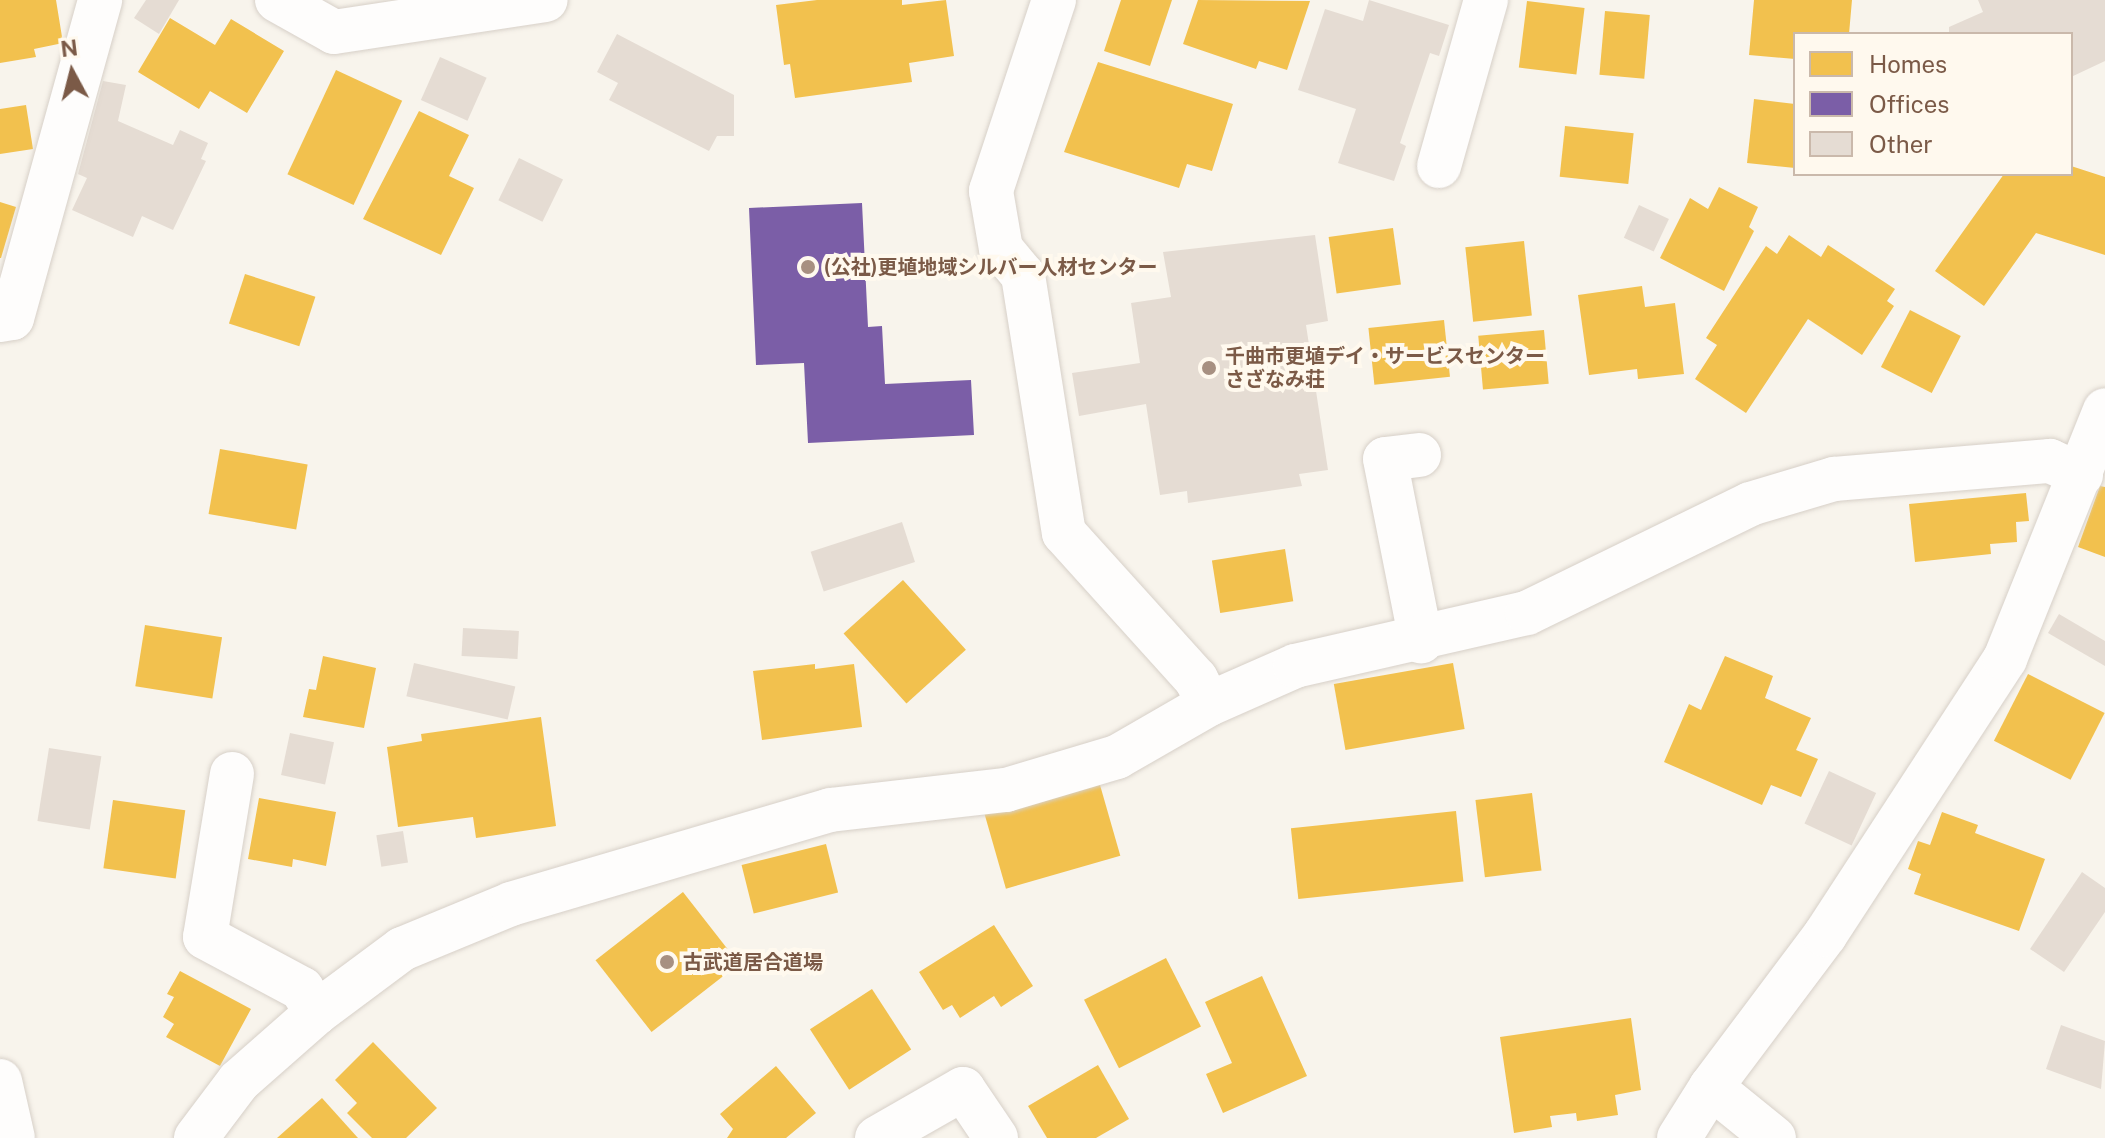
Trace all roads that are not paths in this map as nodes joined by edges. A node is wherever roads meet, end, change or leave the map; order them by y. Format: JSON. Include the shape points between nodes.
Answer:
{"nodes":[{"id":1,"x":100,"y":0,"type":"edge"},
{"id":2,"x":277,"y":0,"type":"edge"},
{"id":3,"x":546,"y":0,"type":"edge"},
{"id":4,"x":1054,"y":0,"type":"edge"},
{"id":5,"x":1486,"y":0,"type":"edge"},
{"id":6,"x":1439,"y":166,"type":"dead end"},
{"id":7,"x":0,"y":320,"type":"edge"},
{"id":8,"x":2105,"y":410,"type":"edge"},
{"id":9,"x":1419,"y":455,"type":"dead end"},
{"id":10,"x":2081,"y":475,"type":"junction"},
{"id":11,"x":1421,"y":641,"type":"junction"},
{"id":12,"x":1209,"y":704,"type":"junction"},
{"id":13,"x":232,"y":774,"type":"dead end"},
{"id":14,"x":316,"y":1013,"type":"junction"},
{"id":15,"x":0,"y":1081,"type":"edge"},
{"id":16,"x":1711,"y":1087,"type":"junction"},
{"id":17,"x":13,"y":1138,"type":"edge"},
{"id":18,"x":196,"y":1138,"type":"edge"},
{"id":19,"x":877,"y":1138,"type":"edge"},
{"id":20,"x":996,"y":1138,"type":"edge"},
{"id":21,"x":1679,"y":1138,"type":"edge"},
{"id":22,"x":1774,"y":1138,"type":"edge"}],
"edges":[{"from":1,"to":7,"type":"street","via":[[12,318]]},
{"from":2,"to":3,"type":"street","via":[[334,32]]},
{"from":4,"to":12,"type":"street","via":[[991,191],[1001,249],[1023,275],[1064,533],[1196,679]]},
{"from":5,"to":6,"type":"street"},
{"from":8,"to":10,"type":"street"},
{"from":9,"to":11,"type":"street","via":[[1385,459]]},
{"from":10,"to":11,"type":"street","via":[[2050,461],[1834,479],[1750,504],[1527,613]]},
{"from":10,"to":16,"type":"street","via":[[2005,659],[1825,935]]},
{"from":11,"to":12,"type":"street","via":[[1295,666]]},
{"from":12,"to":14,"type":"street","via":[[1117,757],[1006,790],[830,810],[511,904],[402,949]]},
{"from":13,"to":14,"type":"street","via":[[205,937],[302,989]]},
{"from":14,"to":18,"type":"street","via":[[239,1081]]},
{"from":15,"to":17,"type":"street"},
{"from":16,"to":21,"type":"street"},
{"from":16,"to":22,"type":"street"},
{"from":19,"to":20,"type":"street","via":[[963,1089]]}]}
